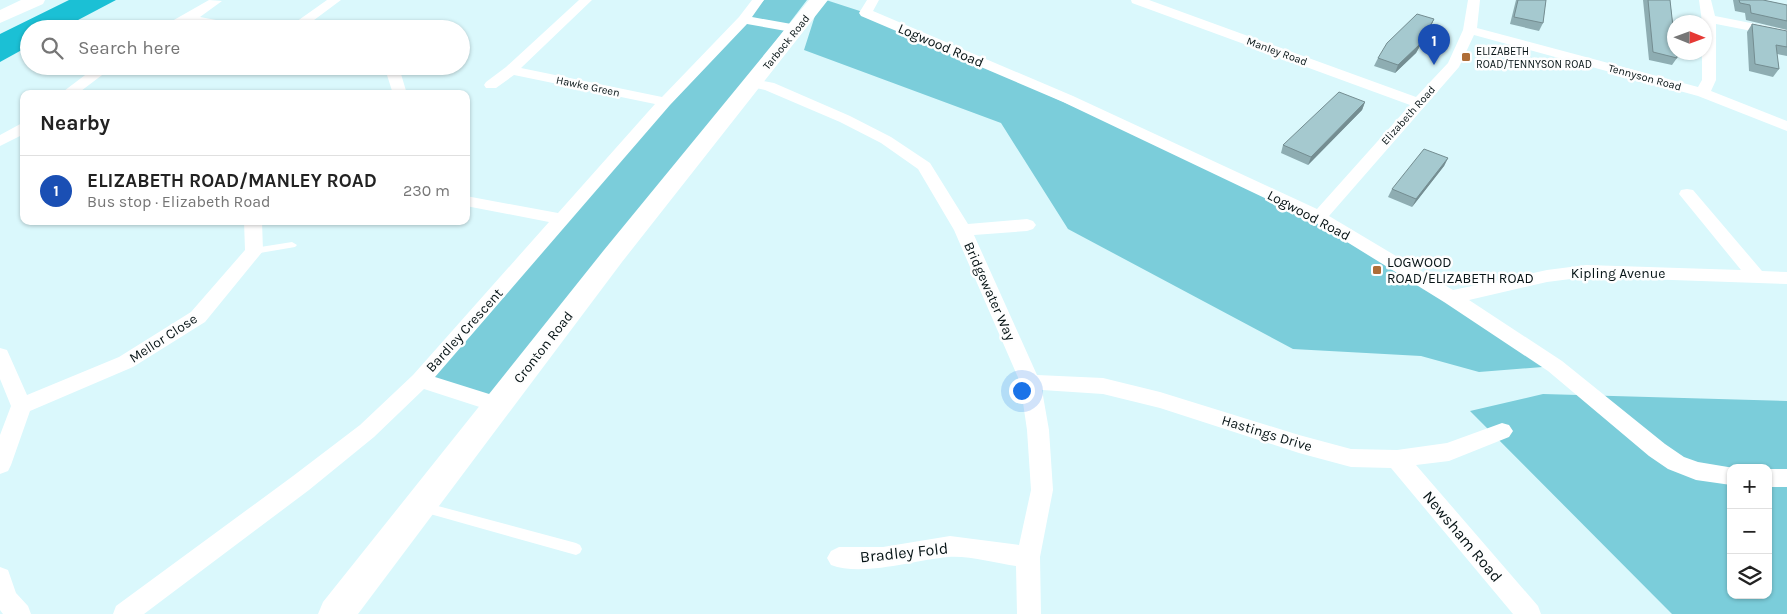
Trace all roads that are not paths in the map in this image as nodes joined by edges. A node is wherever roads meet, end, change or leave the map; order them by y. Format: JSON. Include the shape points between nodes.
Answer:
{"nodes":[{"id":1,"x":36,"y":0,"type":"edge"},
{"id":2,"x":335,"y":0,"type":"edge"},
{"id":3,"x":586,"y":0,"type":"edge"},
{"id":4,"x":758,"y":0,"type":"edge"},
{"id":5,"x":819,"y":0,"type":"edge"},
{"id":6,"x":873,"y":0,"type":"edge"},
{"id":7,"x":1137,"y":0,"type":"edge"},
{"id":8,"x":1474,"y":0,"type":"edge"},
{"id":9,"x":1705,"y":0,"type":"edge"},
{"id":10,"x":216,"y":2,"type":"dead end"},
{"id":11,"x":1708,"y":15,"type":"edge"},
{"id":12,"x":0,"y":17,"type":"edge"},
{"id":13,"x":188,"y":19,"type":"joint"},
{"id":14,"x":194,"y":20,"type":"edge"},
{"id":15,"x":306,"y":20,"type":"edge"},
{"id":16,"x":744,"y":20,"type":"junction"},
{"id":17,"x":1712,"y":20,"type":"edge"},
{"id":18,"x":797,"y":29,"type":"junction"},
{"id":19,"x":1470,"y":30,"type":"junction"},
{"id":20,"x":1787,"y":34,"type":"edge"},
{"id":21,"x":1709,"y":60,"type":"edge"},
{"id":22,"x":511,"y":70,"type":"junction"},
{"id":23,"x":94,"y":75,"type":"edge"},
{"id":24,"x":394,"y":75,"type":"edge"},
{"id":25,"x":752,"y":83,"type":"junction"},
{"id":26,"x":491,"y":85,"type":"dead end"},
{"id":27,"x":74,"y":90,"type":"edge"},
{"id":28,"x":399,"y":90,"type":"edge"},
{"id":29,"x":1703,"y":93,"type":"junction"},
{"id":30,"x":665,"y":102,"type":"junction"},
{"id":31,"x":1418,"y":103,"type":"junction"},
{"id":32,"x":1787,"y":126,"type":"edge"},
{"id":33,"x":20,"y":129,"type":"edge"},
{"id":34,"x":0,"y":141,"type":"edge"},
{"id":35,"x":1688,"y":194,"type":"dead end"},
{"id":36,"x":470,"y":202,"type":"edge"},
{"id":37,"x":1319,"y":217,"type":"junction"},
{"id":38,"x":562,"y":219,"type":"junction"},
{"id":39,"x":253,"y":225,"type":"edge"},
{"id":40,"x":1027,"y":225,"type":"dead end"},
{"id":41,"x":963,"y":230,"type":"junction"},
{"id":42,"x":292,"y":245,"type":"dead end"},
{"id":43,"x":254,"y":251,"type":"junction"},
{"id":44,"x":1756,"y":276,"type":"junction"},
{"id":45,"x":1787,"y":278,"type":"edge"},
{"id":46,"x":1451,"y":297,"type":"junction"},
{"id":47,"x":0,"y":355,"type":"edge"},
{"id":48,"x":420,"y":380,"type":"junction"},
{"id":49,"x":1030,"y":382,"type":"junction"},
{"id":50,"x":498,"y":405,"type":"junction"},
{"id":51,"x":21,"y":406,"type":"junction"},
{"id":52,"x":1502,"y":431,"type":"dead end"},
{"id":53,"x":1397,"y":458,"type":"junction"},
{"id":54,"x":0,"y":465,"type":"edge"},
{"id":55,"x":1727,"y":475,"type":"edge"},
{"id":56,"x":420,"y":506,"type":"junction"},
{"id":57,"x":576,"y":549,"type":"dead end"},
{"id":58,"x":1028,"y":557,"type":"junction"},
{"id":59,"x":839,"y":558,"type":"dead end"},
{"id":60,"x":0,"y":578,"type":"edge"},
{"id":61,"x":19,"y":614,"type":"edge"},
{"id":62,"x":125,"y":614,"type":"edge"},
{"id":63,"x":336,"y":614,"type":"edge"},
{"id":64,"x":1029,"y":614,"type":"edge"},
{"id":65,"x":1529,"y":614,"type":"edge"}],
"edges":[{"from":1,"to":12,"type":"main road"},
{"from":2,"to":15,"type":"street"},
{"from":3,"to":22,"type":"street"},
{"from":4,"to":16,"type":"street","name":"Bardley Crescent"},
{"from":5,"to":18,"type":"main road","name":"Tarbock Road"},
{"from":6,"to":37,"type":"street","name":"Logwood Road","via":[[866,13],[1068,99]]},
{"from":7,"to":31,"type":"street","name":"Manley Road"},
{"from":8,"to":19,"type":"street","name":"Elizabeth Road"},
{"from":9,"to":11,"type":"street"},
{"from":10,"to":13,"type":"street"},
{"from":13,"to":14,"type":"street"},
{"from":16,"to":18,"type":"street"},
{"from":16,"to":30,"type":"street","name":"Bardley Crescent"},
{"from":17,"to":20,"type":"street"},
{"from":18,"to":25,"type":"main road","name":"Tarbock Road"},
{"from":19,"to":29,"type":"street","name":"Tennyson Road"},
{"from":19,"to":31,"type":"street","name":"Elizabeth Road","via":[[1454,64]]},
{"from":21,"to":29,"type":"street","via":[[1709,80]]},
{"from":22,"to":26,"type":"street"},
{"from":22,"to":30,"type":"street","name":"Hawke Green"},
{"from":23,"to":27,"type":"street"},
{"from":24,"to":28,"type":"street"},
{"from":25,"to":41,"type":"street","name":"Bridgewater Way","via":[[769,86],[844,119],[886,140],[924,166]]},
{"from":25,"to":50,"type":"main road","name":"Cronton Road"},
{"from":29,"to":32,"type":"street","name":"Tennyson Road"},
{"from":30,"to":38,"type":"street","name":"Bardley Crescent"},
{"from":31,"to":37,"type":"street","name":"Elizabeth Road"},
{"from":33,"to":34,"type":"street"},
{"from":35,"to":44,"type":"street"},
{"from":36,"to":38,"type":"street"},
{"from":37,"to":46,"type":"street","name":"Logwood Road"},
{"from":38,"to":48,"type":"street","name":"Bardley Crescent"},
{"from":39,"to":43,"type":"street"},
{"from":40,"to":41,"type":"street"},
{"from":41,"to":49,"type":"street","name":"Bridgewater Way"},
{"from":42,"to":43,"type":"lane"},
{"from":43,"to":51,"type":"street","name":"Mellor Close","via":[[198,317],[126,362]]},
{"from":44,"to":45,"type":"street","name":"Kipling Avenue"},
{"from":44,"to":46,"type":"street","name":"Kipling Avenue","via":[[1586,271],[1546,276]]},
{"from":46,"to":55,"type":"street","name":"Logwood Road","via":[[1555,366],[1676,463],[1696,471]]},
{"from":47,"to":51,"type":"street"},
{"from":48,"to":50,"type":"street"},
{"from":48,"to":62,"type":"street","name":"Bardley Crescent","via":[[367,431]]},
{"from":49,"to":53,"type":"street","name":"Hastings Drive","via":[[1103,386],[1351,458]]},
{"from":49,"to":58,"type":"street","name":"Bridgewater Way","via":[[1038,430],[1042,490]]},
{"from":50,"to":56,"type":"main road","name":"Cronton Road"},
{"from":51,"to":54,"type":"street"},
{"from":52,"to":53,"type":"street","name":"Hastings Drive","via":[[1449,452]]},
{"from":53,"to":65,"type":"street","name":"Newsham Road"},
{"from":56,"to":57,"type":"lane"},
{"from":56,"to":63,"type":"main road","name":"Cronton Road"},
{"from":58,"to":59,"type":"street","name":"Bradley Fold","via":[[950,546],[883,557]]},
{"from":58,"to":64,"type":"street","name":"Bridgewater Way"},
{"from":60,"to":61,"type":"street","via":[[6,599]]}]}
